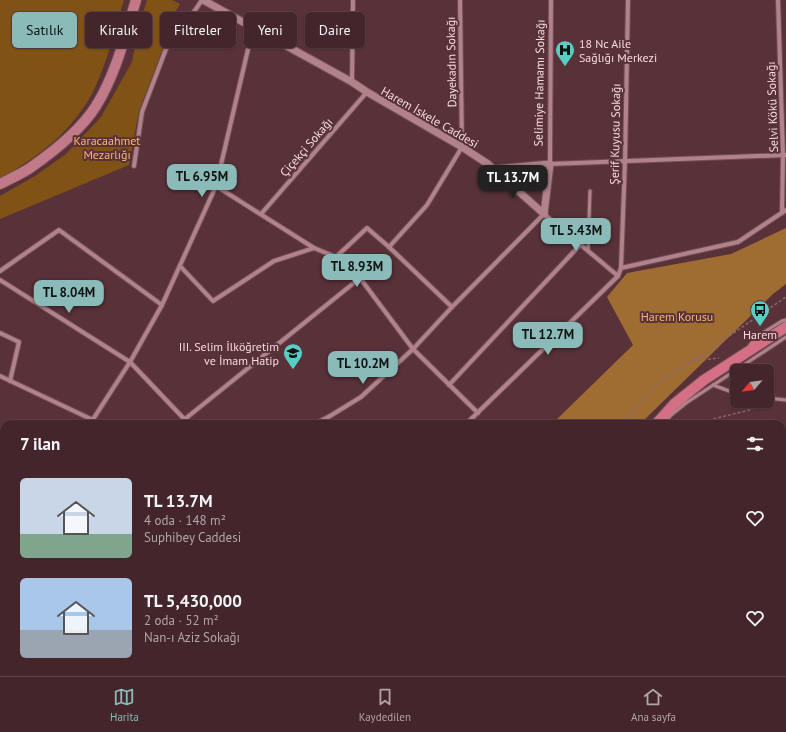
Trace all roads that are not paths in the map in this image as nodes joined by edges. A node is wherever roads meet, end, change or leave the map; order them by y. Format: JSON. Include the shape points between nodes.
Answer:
{"nodes":[{"id":1,"x":136,"y":0,"type":"edge"},
{"id":2,"x":202,"y":0,"type":"edge"},
{"id":3,"x":353,"y":0,"type":"edge"},
{"id":4,"x":460,"y":0,"type":"edge"},
{"id":5,"x":551,"y":0,"type":"edge"},
{"id":6,"x":628,"y":0,"type":"edge"},
{"id":7,"x":778,"y":0,"type":"edge"},
{"id":8,"x":244,"y":23,"type":"edge"},
{"id":9,"x":248,"y":48,"type":"edge"},
{"id":10,"x":290,"y":48,"type":"edge"},
{"id":11,"x":352,"y":82,"type":"junction"},
{"id":12,"x":366,"y":92,"type":"junction"},
{"id":13,"x":462,"y":147,"type":"junction"},
{"id":14,"x":785,"y":155,"type":"edge"},
{"id":15,"x":625,"y":162,"type":"junction"},
{"id":16,"x":550,"y":164,"type":"junction"},
{"id":17,"x":134,"y":166,"type":"dead end"},
{"id":18,"x":494,"y":169,"type":"junction"},
{"id":19,"x":0,"y":184,"type":"edge"},
{"id":20,"x":216,"y":186,"type":"junction"},
{"id":21,"x":590,"y":191,"type":"dead end"},
{"id":22,"x":786,"y":210,"type":"edge"},
{"id":23,"x":261,"y":214,"type":"junction"},
{"id":24,"x":544,"y":214,"type":"junction"},
{"id":25,"x":782,"y":214,"type":"junction"},
{"id":26,"x":580,"y":245,"type":"junction"},
{"id":27,"x":389,"y":247,"type":"junction"},
{"id":28,"x":314,"y":248,"type":"junction"},
{"id":29,"x":588,"y":251,"type":"junction"},
{"id":30,"x":336,"y":257,"type":"junction"},
{"id":31,"x":180,"y":266,"type":"junction"},
{"id":32,"x":621,"y":268,"type":"junction"},
{"id":33,"x":0,"y":271,"type":"edge"},
{"id":34,"x":618,"y":276,"type":"junction"},
{"id":35,"x":360,"y":278,"type":"junction"},
{"id":36,"x":0,"y":280,"type":"edge"},
{"id":37,"x":162,"y":305,"type":"junction"},
{"id":38,"x":452,"y":307,"type":"junction"},
{"id":39,"x":786,"y":320,"type":"edge"},
{"id":40,"x":786,"y":327,"type":"edge"},
{"id":41,"x":0,"y":333,"type":"edge"},
{"id":42,"x":786,"y":337,"type":"edge"},
{"id":43,"x":413,"y":349,"type":"junction"},
{"id":44,"x":740,"y":356,"type":"junction"},
{"id":45,"x":130,"y":362,"type":"junction"},
{"id":46,"x":0,"y":377,"type":"edge"},
{"id":47,"x":10,"y":381,"type":"junction"},
{"id":48,"x":449,"y":385,"type":"junction"},
{"id":49,"x":713,"y":385,"type":"junction"},
{"id":50,"x":730,"y":391,"type":"edge"},
{"id":51,"x":774,"y":399,"type":"edge"},
{"id":52,"x":786,"y":400,"type":"edge"},
{"id":53,"x":478,"y":413,"type":"junction"},
{"id":54,"x":185,"y":419,"type":"joint"},
{"id":55,"x":93,"y":420,"type":"joint"},
{"id":56,"x":322,"y":420,"type":"edge"},
{"id":57,"x":470,"y":420,"type":"edge"},
{"id":58,"x":660,"y":420,"type":"edge"},
{"id":59,"x":667,"y":420,"type":"edge"}],
"edges":[{"from":1,"to":19,"type":"main road","via":[[110,80],[96,106],[66,140],[29,169]]},
{"from":2,"to":8,"type":"street","name":"Harem İskele Caddesi"},
{"from":2,"to":17,"type":"street","via":[[166,49],[142,112]]},
{"from":3,"to":11,"type":"street"},
{"from":4,"to":13,"type":"street","name":"Dayekadın Sokağı"},
{"from":5,"to":16,"type":"street","name":"Selimiye Hamamı Sokağı"},
{"from":6,"to":15,"type":"street","name":"Şerif Kuyusu Sokağı"},
{"from":7,"to":14,"type":"street","name":"Selvi Kökü Sokağı"},
{"from":9,"to":20,"type":"street"},
{"from":10,"to":11,"type":"street","name":"Harem İskele Caddesi"},
{"from":11,"to":12,"type":"street","name":"Harem İskele Caddesi"},
{"from":12,"to":13,"type":"street","name":"Harem İskele Caddesi"},
{"from":12,"to":23,"type":"street","name":"Çiçekçi Sokağı"},
{"from":13,"to":18,"type":"street","name":"Harem İskele Caddesi"},
{"from":13,"to":27,"type":"street","via":[[427,205]]},
{"from":14,"to":15,"type":"street"},
{"from":14,"to":25,"type":"street","name":"Selvi Kökü Sokağı"},
{"from":15,"to":16,"type":"street"},
{"from":15,"to":32,"type":"street","name":"Şerif Kuyusu Sokağı"},
{"from":16,"to":18,"type":"street"},
{"from":16,"to":24,"type":"street","name":"Selimiye Hamamı Sokağı"},
{"from":18,"to":24,"type":"street","name":"Harem İskele Caddesi"},
{"from":20,"to":23,"type":"street"},
{"from":20,"to":31,"type":"street"},
{"from":21,"to":29,"type":"lane"},
{"from":22,"to":25,"type":"street"},
{"from":23,"to":28,"type":"street"},
{"from":24,"to":26,"type":"street"},
{"from":24,"to":38,"type":"street"},
{"from":25,"to":32,"type":"street","via":[[738,242]]},
{"from":26,"to":29,"type":"street"},
{"from":26,"to":48,"type":"street"},
{"from":27,"to":30,"type":"street","via":[[367,228]]},
{"from":27,"to":38,"type":"street"},
{"from":28,"to":30,"type":"street"},
{"from":28,"to":31,"type":"street","via":[[274,261],[213,301]]},
{"from":29,"to":34,"type":"street"},
{"from":30,"to":35,"type":"street"},
{"from":31,"to":37,"type":"street"},
{"from":32,"to":34,"type":"street","name":"Şerif Kuyusu Sokağı"},
{"from":33,"to":37,"type":"street","via":[[59,230]]},
{"from":34,"to":53,"type":"street"},
{"from":35,"to":43,"type":"street"},
{"from":35,"to":54,"type":"street"},
{"from":36,"to":45,"type":"street"},
{"from":37,"to":45,"type":"street"},
{"from":38,"to":43,"type":"street"},
{"from":39,"to":44,"type":"lane","via":[[758,336]]},
{"from":40,"to":44,"type":"main road"},
{"from":41,"to":47,"type":"street","via":[[19,342]]},
{"from":42,"to":49,"type":"lane"},
{"from":43,"to":48,"type":"street"},
{"from":43,"to":56,"type":"street","via":[[361,397]]},
{"from":44,"to":58,"type":"main road","via":[[704,380],[674,404]]},
{"from":45,"to":54,"type":"street"},
{"from":45,"to":55,"type":"street"},
{"from":46,"to":47,"type":"street"},
{"from":47,"to":55,"type":"street"},
{"from":48,"to":53,"type":"street"},
{"from":49,"to":50,"type":"lane"},
{"from":49,"to":59,"type":"lane"},
{"from":51,"to":52,"type":"lane"},
{"from":53,"to":57,"type":"street"}]}
